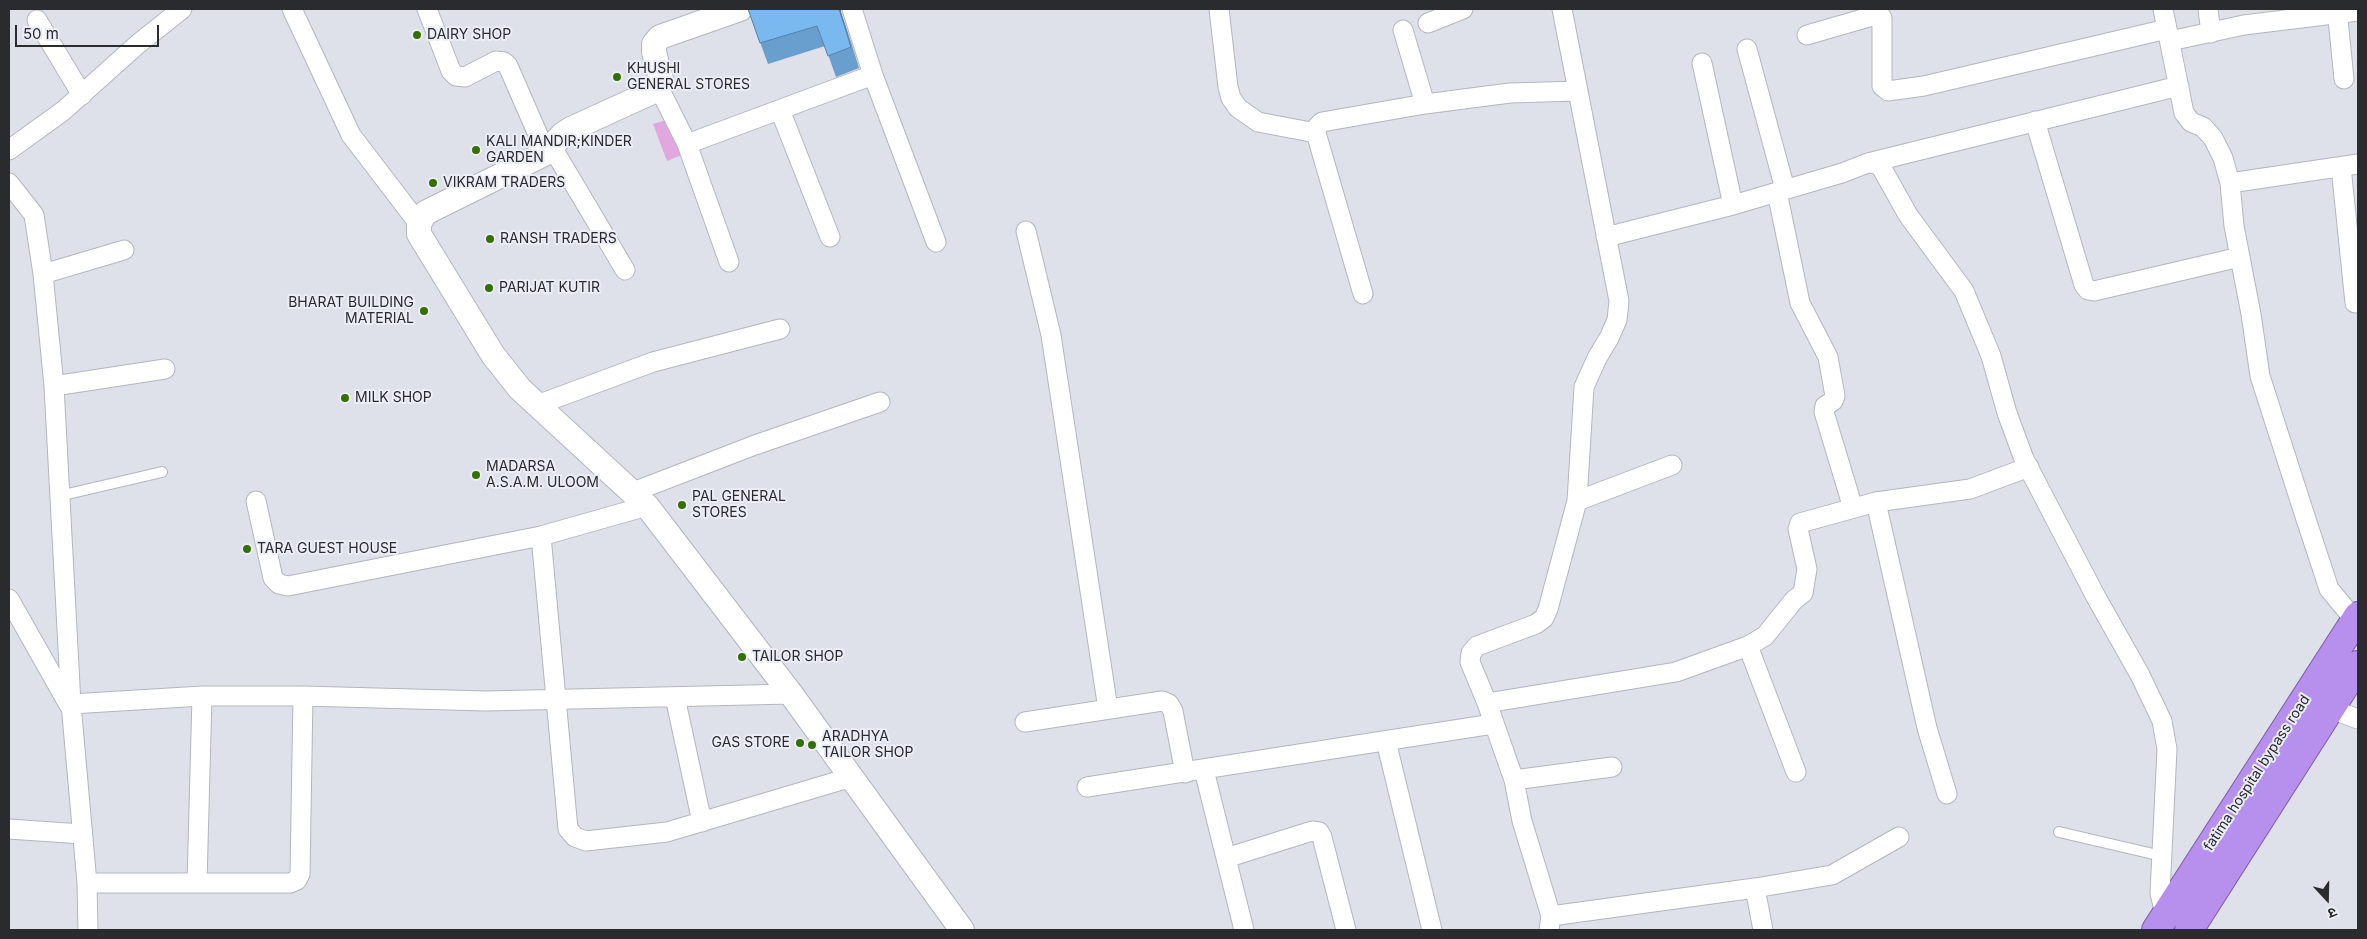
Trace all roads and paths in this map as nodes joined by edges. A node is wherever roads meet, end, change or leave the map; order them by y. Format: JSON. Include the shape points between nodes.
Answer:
{"nodes":[{"id":1,"x":182,"y":9,"type":"edge"},
{"id":2,"x":292,"y":9,"type":"edge"},
{"id":3,"x":426,"y":9,"type":"edge"},
{"id":4,"x":852,"y":9,"type":"edge"},
{"id":5,"x":1219,"y":9,"type":"edge"},
{"id":6,"x":1463,"y":9,"type":"edge"},
{"id":7,"x":1562,"y":9,"type":"edge"},
{"id":8,"x":2163,"y":9,"type":"edge"},
{"id":9,"x":2208,"y":9,"type":"edge"},
{"id":10,"x":730,"y":10,"type":"edge"},
{"id":11,"x":2337,"y":11,"type":"edge"},
{"id":12,"x":2358,"y":11,"type":"edge"},
{"id":13,"x":1884,"y":14,"type":"edge"},
{"id":14,"x":37,"y":20,"type":"dead end"},
{"id":15,"x":1428,"y":23,"type":"dead end"},
{"id":16,"x":1403,"y":30,"type":"dead end"},
{"id":17,"x":2211,"y":33,"type":"junction"},
{"id":18,"x":1807,"y":35,"type":"dead end"},
{"id":19,"x":2168,"y":35,"type":"junction"},
{"id":20,"x":1747,"y":49,"type":"dead end"},
{"id":21,"x":1702,"y":63,"type":"dead end"},
{"id":22,"x":873,"y":75,"type":"junction"},
{"id":23,"x":2344,"y":79,"type":"dead end"},
{"id":24,"x":658,"y":86,"type":"junction"},
{"id":25,"x":2179,"y":86,"type":"junction"},
{"id":26,"x":1578,"y":91,"type":"junction"},
{"id":27,"x":82,"y":95,"type":"junction"},
{"id":28,"x":1425,"y":104,"type":"junction"},
{"id":29,"x":780,"y":110,"type":"junction"},
{"id":30,"x":2035,"y":121,"type":"junction"},
{"id":31,"x":1316,"y":133,"type":"junction"},
{"id":32,"x":687,"y":144,"type":"junction"},
{"id":33,"x":9,"y":150,"type":"edge"},
{"id":34,"x":549,"y":150,"type":"junction"},
{"id":35,"x":1868,"y":163,"type":"junction"},
{"id":36,"x":2350,"y":166,"type":"edge"},
{"id":37,"x":9,"y":183,"type":"edge"},
{"id":38,"x":2230,"y":183,"type":"junction"},
{"id":39,"x":1781,"y":191,"type":"junction"},
{"id":40,"x":1733,"y":205,"type":"junction"},
{"id":41,"x":419,"y":224,"type":"junction"},
{"id":42,"x":1026,"y":231,"type":"dead end"},
{"id":43,"x":1606,"y":236,"type":"junction"},
{"id":44,"x":830,"y":237,"type":"dead end"},
{"id":45,"x":936,"y":242,"type":"dead end"},
{"id":46,"x":124,"y":250,"type":"dead end"},
{"id":47,"x":2240,"y":257,"type":"junction"},
{"id":48,"x":730,"y":262,"type":"dead end"},
{"id":49,"x":626,"y":270,"type":"dead end"},
{"id":50,"x":43,"y":274,"type":"junction"},
{"id":51,"x":1363,"y":294,"type":"dead end"},
{"id":52,"x":2355,"y":303,"type":"dead end"},
{"id":53,"x":780,"y":329,"type":"dead end"},
{"id":54,"x":165,"y":369,"type":"dead end"},
{"id":55,"x":54,"y":386,"type":"junction"},
{"id":56,"x":880,"y":402,"type":"dead end"},
{"id":57,"x":537,"y":404,"type":"junction"},
{"id":58,"x":1672,"y":465,"type":"dead end"},
{"id":59,"x":2029,"y":467,"type":"junction"},
{"id":60,"x":162,"y":472,"type":"dead end"},
{"id":61,"x":59,"y":496,"type":"junction"},
{"id":62,"x":640,"y":499,"type":"junction"},
{"id":63,"x":256,"y":501,"type":"dead end"},
{"id":64,"x":1577,"y":501,"type":"junction"},
{"id":65,"x":1876,"y":502,"type":"junction"},
{"id":66,"x":1853,"y":508,"type":"junction"},
{"id":67,"x":541,"y":536,"type":"junction"},
{"id":68,"x":9,"y":599,"type":"edge"},
{"id":69,"x":2357,"y":621,"type":"edge"},
{"id":70,"x":1748,"y":646,"type":"junction"},
{"id":71,"x":2358,"y":665,"type":"edge"},
{"id":72,"x":790,"y":694,"type":"junction"},
{"id":73,"x":202,"y":696,"type":"junction"},
{"id":74,"x":303,"y":696,"type":"junction"},
{"id":75,"x":675,"y":697,"type":"junction"},
{"id":76,"x":556,"y":700,"type":"junction"},
{"id":77,"x":1487,"y":703,"type":"junction"},
{"id":78,"x":71,"y":707,"type":"junction"},
{"id":79,"x":2331,"y":709,"type":"junction"},
{"id":80,"x":1108,"y":710,"type":"junction"},
{"id":81,"x":2358,"y":719,"type":"edge"},
{"id":82,"x":1025,"y":722,"type":"dead end"},
{"id":83,"x":1493,"y":724,"type":"junction"},
{"id":84,"x":1386,"y":741,"type":"junction"},
{"id":85,"x":1612,"y":767,"type":"dead end"},
{"id":86,"x":1204,"y":770,"type":"junction"},
{"id":87,"x":1796,"y":772,"type":"dead end"},
{"id":88,"x":1185,"y":773,"type":"junction"},
{"id":89,"x":852,"y":777,"type":"junction"},
{"id":90,"x":1514,"y":780,"type":"junction"},
{"id":91,"x":1087,"y":787,"type":"dead end"},
{"id":92,"x":1948,"y":794,"type":"dead end"},
{"id":93,"x":702,"y":822,"type":"junction"},
{"id":94,"x":9,"y":829,"type":"edge"},
{"id":95,"x":2058,"y":832,"type":"dead end"},
{"id":96,"x":82,"y":834,"type":"junction"},
{"id":97,"x":1899,"y":837,"type":"dead end"},
{"id":98,"x":2162,"y":856,"type":"junction"},
{"id":99,"x":1226,"y":858,"type":"junction"},
{"id":100,"x":86,"y":883,"type":"junction"},
{"id":101,"x":197,"y":883,"type":"junction"},
{"id":102,"x":1755,"y":888,"type":"junction"},
{"id":103,"x":2161,"y":922,"type":"edge"},
{"id":104,"x":1550,"y":923,"type":"edge"},
{"id":105,"x":88,"y":930,"type":"edge"},
{"id":106,"x":962,"y":930,"type":"edge"},
{"id":107,"x":1244,"y":930,"type":"edge"},
{"id":108,"x":1346,"y":930,"type":"edge"},
{"id":109,"x":1432,"y":930,"type":"edge"},
{"id":110,"x":1763,"y":930,"type":"edge"},
{"id":111,"x":2189,"y":930,"type":"edge"}],
"edges":[{"from":1,"to":27,"type":"street"},
{"from":2,"to":41,"type":"street","via":[[351,135]]},
{"from":3,"to":34,"type":"street","via":[[451,71],[456,76],[465,77],[496,61],[508,66]]},
{"from":4,"to":22,"type":"street"},
{"from":5,"to":31,"type":"street","via":[[1228,88],[1238,108],[1258,122]]},
{"from":6,"to":15,"type":"street"},
{"from":7,"to":26,"type":"street"},
{"from":8,"to":19,"type":"street"},
{"from":9,"to":17,"type":"street"},
{"from":10,"to":24,"type":"street","via":[[660,37],[654,44],[661,78]]},
{"from":11,"to":12,"type":"street"},
{"from":11,"to":17,"type":"street"},
{"from":11,"to":23,"type":"street"},
{"from":13,"to":18,"type":"street"},
{"from":13,"to":19,"type":"street","via":[[1882,86],[1888,91]]},
{"from":14,"to":27,"type":"street"},
{"from":16,"to":28,"type":"street"},
{"from":17,"to":19,"type":"street"},
{"from":19,"to":25,"type":"street"},
{"from":20,"to":39,"type":"street"},
{"from":21,"to":40,"type":"street"},
{"from":22,"to":29,"type":"street"},
{"from":22,"to":45,"type":"street"},
{"from":24,"to":32,"type":"street"},
{"from":24,"to":34,"type":"street","via":[[652,92],[563,134]]},
{"from":25,"to":30,"type":"street"},
{"from":25,"to":38,"type":"street","via":[[2184,113],[2213,138]]},
{"from":26,"to":28,"type":"street","via":[[1510,93]]},
{"from":26,"to":43,"type":"street"},
{"from":27,"to":33,"type":"street"},
{"from":28,"to":31,"type":"street","via":[[1322,122]]},
{"from":29,"to":32,"type":"street"},
{"from":29,"to":44,"type":"street"},
{"from":30,"to":35,"type":"street"},
{"from":30,"to":47,"type":"street","via":[[2088,290]]},
{"from":31,"to":51,"type":"street"},
{"from":32,"to":48,"type":"street"},
{"from":34,"to":41,"type":"street","via":[[425,213]]},
{"from":34,"to":49,"type":"street"},
{"from":35,"to":39,"type":"street"},
{"from":35,"to":59,"type":"street","via":[[1880,165],[1908,215],[1964,291],[1991,356],[2007,413]]},
{"from":36,"to":38,"type":"street"},
{"from":36,"to":52,"type":"street"},
{"from":37,"to":50,"type":"street","via":[[34,215]]},
{"from":38,"to":47,"type":"street"},
{"from":39,"to":40,"type":"street"},
{"from":39,"to":66,"type":"street","via":[[1800,303],[1828,357],[1835,396],[1825,406],[1824,412]]},
{"from":40,"to":43,"type":"street"},
{"from":41,"to":57,"type":"street","via":[[419,234],[493,355],[520,389]]},
{"from":42,"to":80,"type":"street","via":[[1051,335]]},
{"from":43,"to":64,"type":"street","via":[[1619,302],[1610,338],[1584,387]]},
{"from":46,"to":50,"type":"street"},
{"from":47,"to":69,"type":"street","via":[[2260,376],[2304,513],[2329,589]]},
{"from":50,"to":55,"type":"street"},
{"from":53,"to":57,"type":"street","via":[[652,362]]},
{"from":54,"to":55,"type":"street"},
{"from":55,"to":61,"type":"street"},
{"from":56,"to":62,"type":"street","via":[[754,445]]},
{"from":57,"to":62,"type":"street"},
{"from":58,"to":64,"type":"street"},
{"from":59,"to":65,"type":"street","via":[[1970,489]]},
{"from":59,"to":98,"type":"street","via":[[2162,721],[2167,749]]},
{"from":60,"to":61,"type":"lane"},
{"from":61,"to":78,"type":"street"},
{"from":62,"to":67,"type":"street"},
{"from":62,"to":72,"type":"street"},
{"from":63,"to":67,"type":"street","via":[[273,578],[288,586]]},
{"from":64,"to":77,"type":"street","via":[[1544,618],[1477,646],[1471,653],[1470,662]]},
{"from":65,"to":66,"type":"street"},
{"from":65,"to":92,"type":"street","via":[[1927,728]]},
{"from":66,"to":70,"type":"street","via":[[1800,523],[1798,529],[1807,569],[1802,594],[1765,636]]},
{"from":67,"to":76,"type":"street"},
{"from":68,"to":78,"type":"street"},
{"from":69,"to":103,"type":"highway","name":"fatima hospital bypass road"},
{"from":70,"to":77,"type":"street","via":[[1676,672]]},
{"from":70,"to":87,"type":"street"},
{"from":71,"to":79,"type":"highway","name":"fatima hospital bypass road"},
{"from":72,"to":75,"type":"street"},
{"from":72,"to":89,"type":"street"},
{"from":73,"to":74,"type":"street"},
{"from":73,"to":78,"type":"street"},
{"from":73,"to":101,"type":"street"},
{"from":74,"to":76,"type":"street"},
{"from":74,"to":101,"type":"street","via":[[300,874],[297,880],[290,883]]},
{"from":75,"to":76,"type":"street"},
{"from":75,"to":93,"type":"street"},
{"from":76,"to":93,"type":"street","via":[[568,828],[574,837],[586,841],[667,832]]},
{"from":77,"to":83,"type":"street"},
{"from":78,"to":96,"type":"street"},
{"from":79,"to":81,"type":"street"},
{"from":79,"to":111,"type":"highway","name":"fatima hospital bypass road"},
{"from":80,"to":82,"type":"street"},
{"from":80,"to":88,"type":"street","via":[[1162,701],[1169,704],[1174,711]]},
{"from":83,"to":84,"type":"street"},
{"from":83,"to":90,"type":"street"},
{"from":84,"to":86,"type":"street"},
{"from":84,"to":109,"type":"street"},
{"from":85,"to":90,"type":"street"},
{"from":86,"to":88,"type":"street"},
{"from":86,"to":99,"type":"street"},
{"from":88,"to":91,"type":"street"},
{"from":89,"to":93,"type":"street"},
{"from":89,"to":106,"type":"street"},
{"from":90,"to":104,"type":"street"},
{"from":94,"to":96,"type":"street"},
{"from":95,"to":98,"type":"lane"},
{"from":96,"to":100,"type":"street"},
{"from":97,"to":102,"type":"street","via":[[1832,874]]},
{"from":98,"to":103,"type":"street"},
{"from":99,"to":107,"type":"street"},
{"from":99,"to":108,"type":"street","via":[[1312,831],[1319,832]]},
{"from":100,"to":101,"type":"street"},
{"from":100,"to":105,"type":"street"},
{"from":102,"to":104,"type":"street"},
{"from":102,"to":110,"type":"street"}]}
